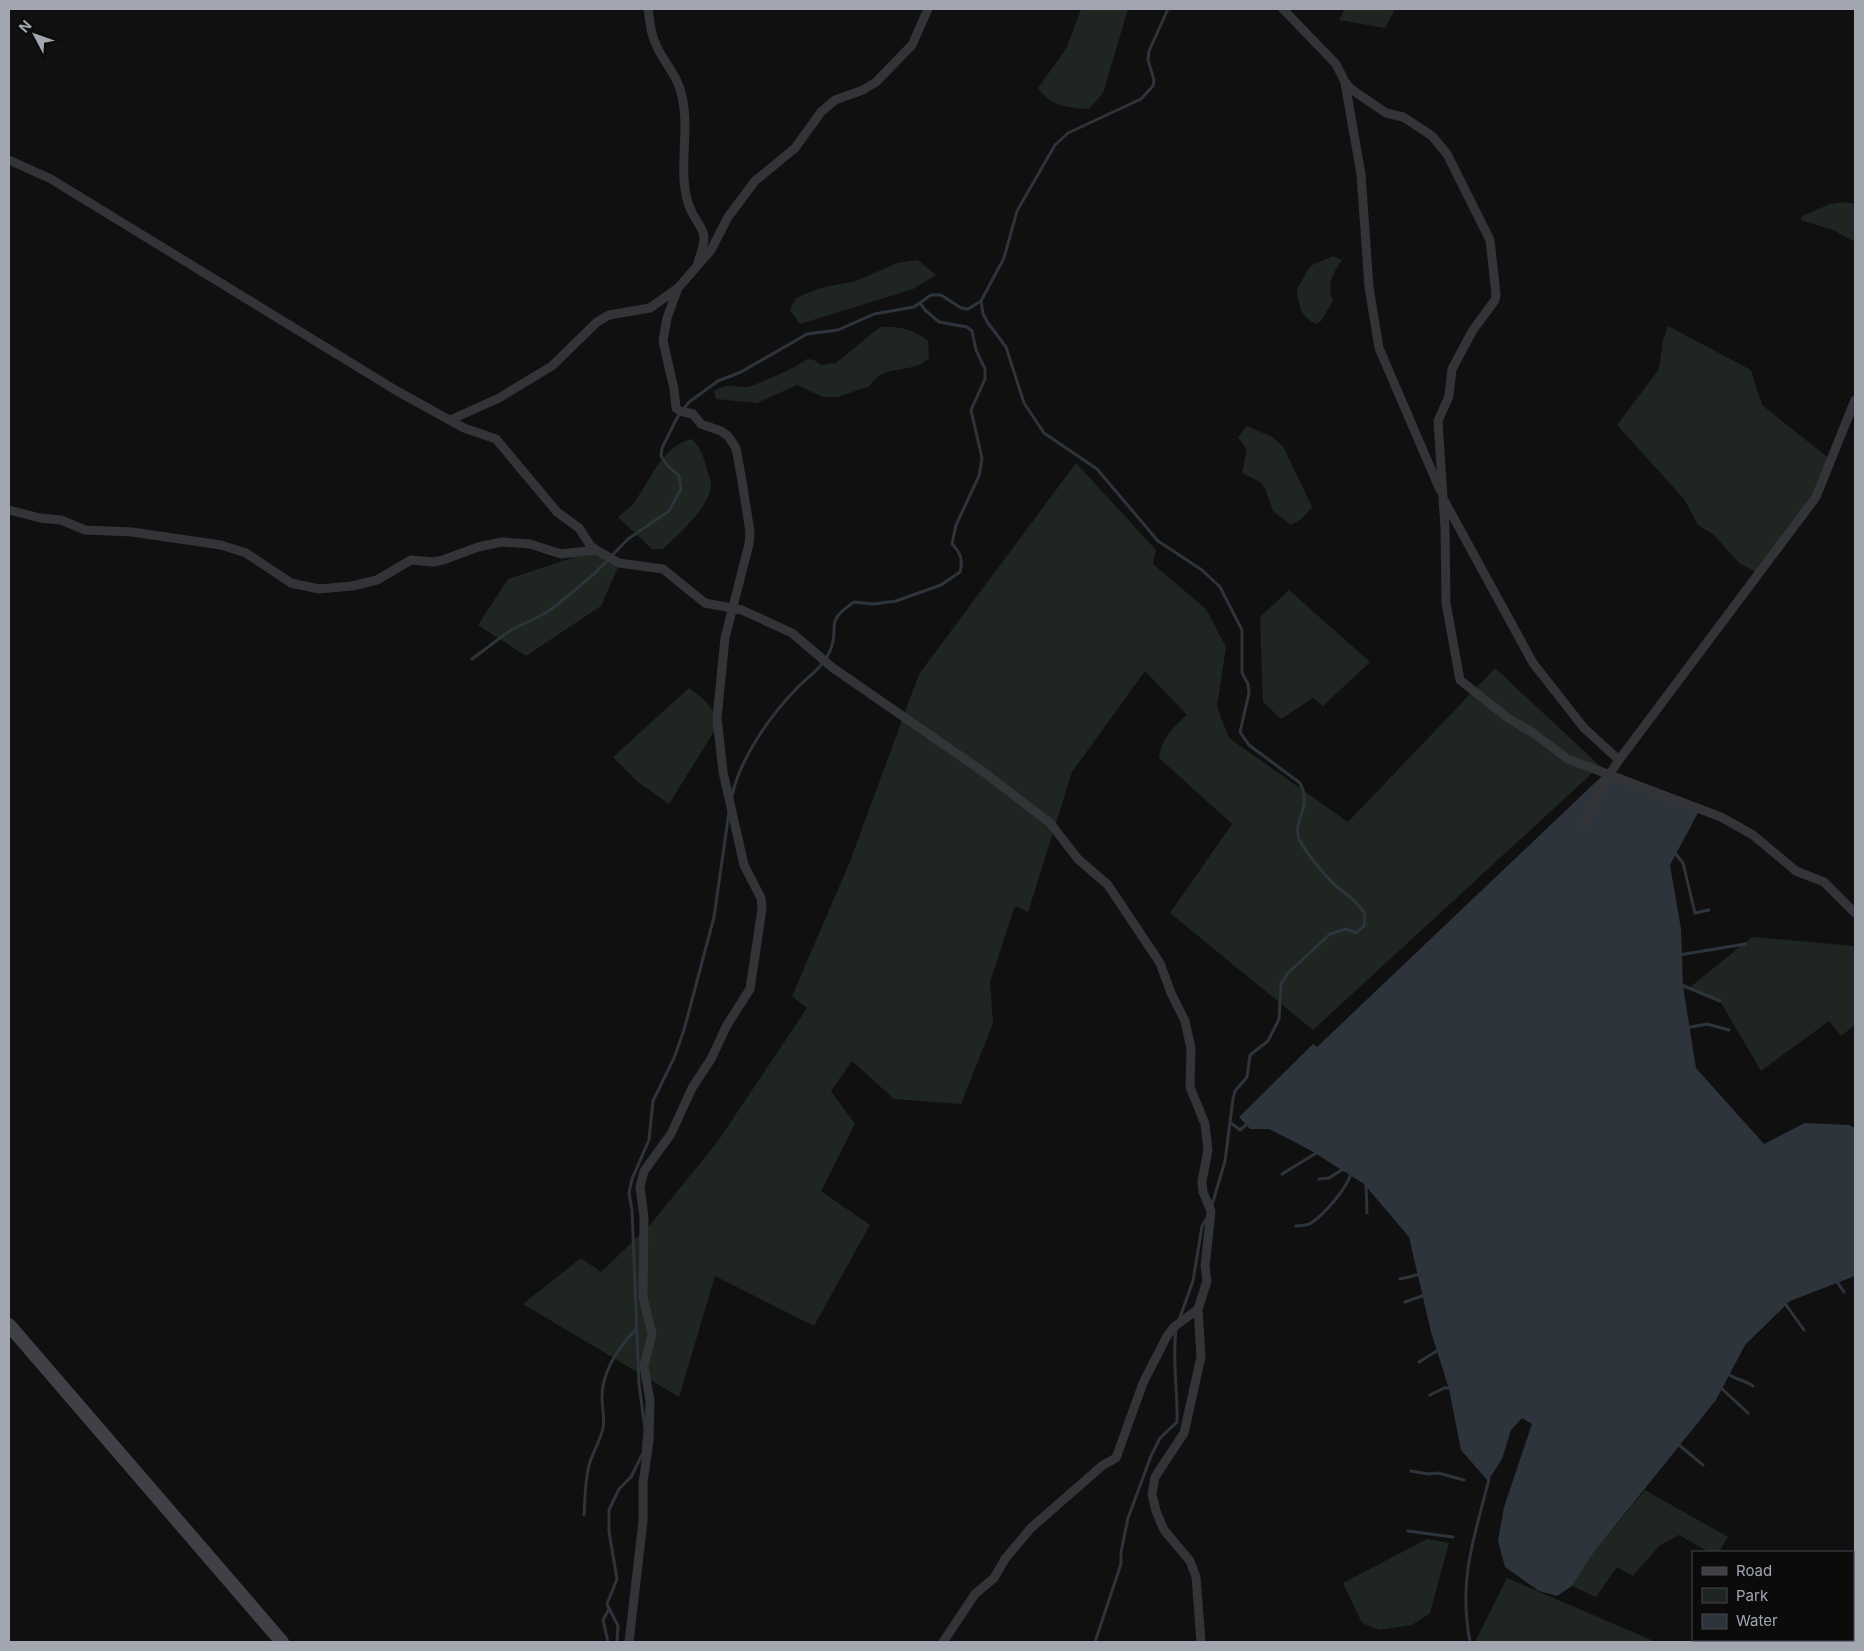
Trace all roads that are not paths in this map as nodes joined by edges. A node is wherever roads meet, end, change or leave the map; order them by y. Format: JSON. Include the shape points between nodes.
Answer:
{"nodes":[{"id":1,"x":648,"y":9,"type":"edge"},
{"id":2,"x":928,"y":9,"type":"edge"},
{"id":3,"x":1283,"y":9,"type":"edge"},
{"id":4,"x":1345,"y":82,"type":"junction"},
{"id":5,"x":9,"y":160,"type":"edge"},
{"id":6,"x":696,"y":267,"type":"junction"},
{"id":7,"x":678,"y":288,"type":"junction"},
{"id":8,"x":1855,"y":400,"type":"edge"},
{"id":9,"x":450,"y":420,"type":"junction"},
{"id":10,"x":1443,"y":498,"type":"junction"},
{"id":11,"x":9,"y":510,"type":"edge"},
{"id":12,"x":596,"y":550,"type":"junction"},
{"id":13,"x":732,"y":609,"type":"junction"},
{"id":14,"x":1619,"y":760,"type":"junction"},
{"id":15,"x":1609,"y":774,"type":"junction"},
{"id":16,"x":1584,"y":827,"type":"dead end"},
{"id":17,"x":1855,"y":913,"type":"edge"},
{"id":18,"x":1198,"y":1309,"type":"junction"},
{"id":19,"x":9,"y":1325,"type":"edge"},
{"id":20,"x":282,"y":1642,"type":"edge"},
{"id":21,"x":629,"y":1642,"type":"edge"},
{"id":22,"x":944,"y":1642,"type":"edge"},
{"id":23,"x":1201,"y":1642,"type":"edge"}],
"edges":[{"from":1,"to":6,"type":"street","via":[[655,43],[676,80],[684,106],[683,161],[688,203],[706,234]]},
{"from":2,"to":6,"type":"street","via":[[912,45],[876,82],[835,100],[821,112],[795,148],[755,181],[728,217],[711,250]]},
{"from":3,"to":4,"type":"street","via":[[1336,64]]},
{"from":4,"to":10,"type":"street","via":[[1361,174],[1369,287],[1379,348]]},
{"from":4,"to":10,"type":"street","via":[[1386,113],[1403,117],[1432,136],[1447,154],[1483,223],[1493,250],[1495,300],[1473,330],[1452,369],[1449,396],[1438,421]]},
{"from":5,"to":9,"type":"street","via":[[51,179],[397,391]]},
{"from":6,"to":7,"type":"street"},
{"from":7,"to":9,"type":"street","via":[[650,308],[608,315],[596,322],[552,366],[499,398]]},
{"from":7,"to":13,"type":"street","via":[[663,341],[676,408],[693,414],[701,424],[728,436],[736,448],[742,480],[750,532]]},
{"from":8,"to":14,"type":"street","via":[[1816,497]]},
{"from":9,"to":12,"type":"street","via":[[496,439],[557,512],[580,528]]},
{"from":10,"to":14,"type":"street","via":[[1533,662],[1584,728]]},
{"from":10,"to":15,"type":"street","via":[[1446,603],[1460,680],[1568,759]]},
{"from":11,"to":12,"type":"street","via":[[61,520],[85,530],[132,532],[221,545],[246,554],[291,583],[319,589],[378,580],[411,560],[433,562],[502,542],[530,544],[561,554]]},
{"from":12,"to":13,"type":"street","via":[[619,563],[663,569],[705,603]]},
{"from":13,"to":18,"type":"street","via":[[768,620],[792,634],[833,668],[1050,823],[1078,859],[1108,885],[1160,963],[1185,1022],[1191,1048],[1190,1087],[1205,1124],[1208,1150],[1202,1181],[1211,1211],[1205,1266],[1207,1282]]},
{"from":13,"to":21,"type":"street","via":[[725,638],[717,718],[723,772],[744,865],[761,898],[762,909],[750,989],[692,1088],[671,1134],[644,1170],[640,1187],[644,1217],[643,1297],[652,1334],[644,1366],[650,1401],[649,1441]]},
{"from":14,"to":15,"type":"street"},
{"from":15,"to":16,"type":"street"},
{"from":15,"to":17,"type":"street","via":[[1742,827],[1796,871],[1824,882]]},
{"from":18,"to":22,"type":"street","via":[[1167,1336],[1143,1383],[1116,1458],[1103,1465],[1032,1528],[1005,1559],[994,1578],[975,1594]]},
{"from":18,"to":23,"type":"street","via":[[1201,1357],[1192,1404],[1184,1433],[1155,1477],[1152,1494],[1164,1530],[1190,1561],[1196,1577]]},
{"from":19,"to":20,"type":"street"}]}
